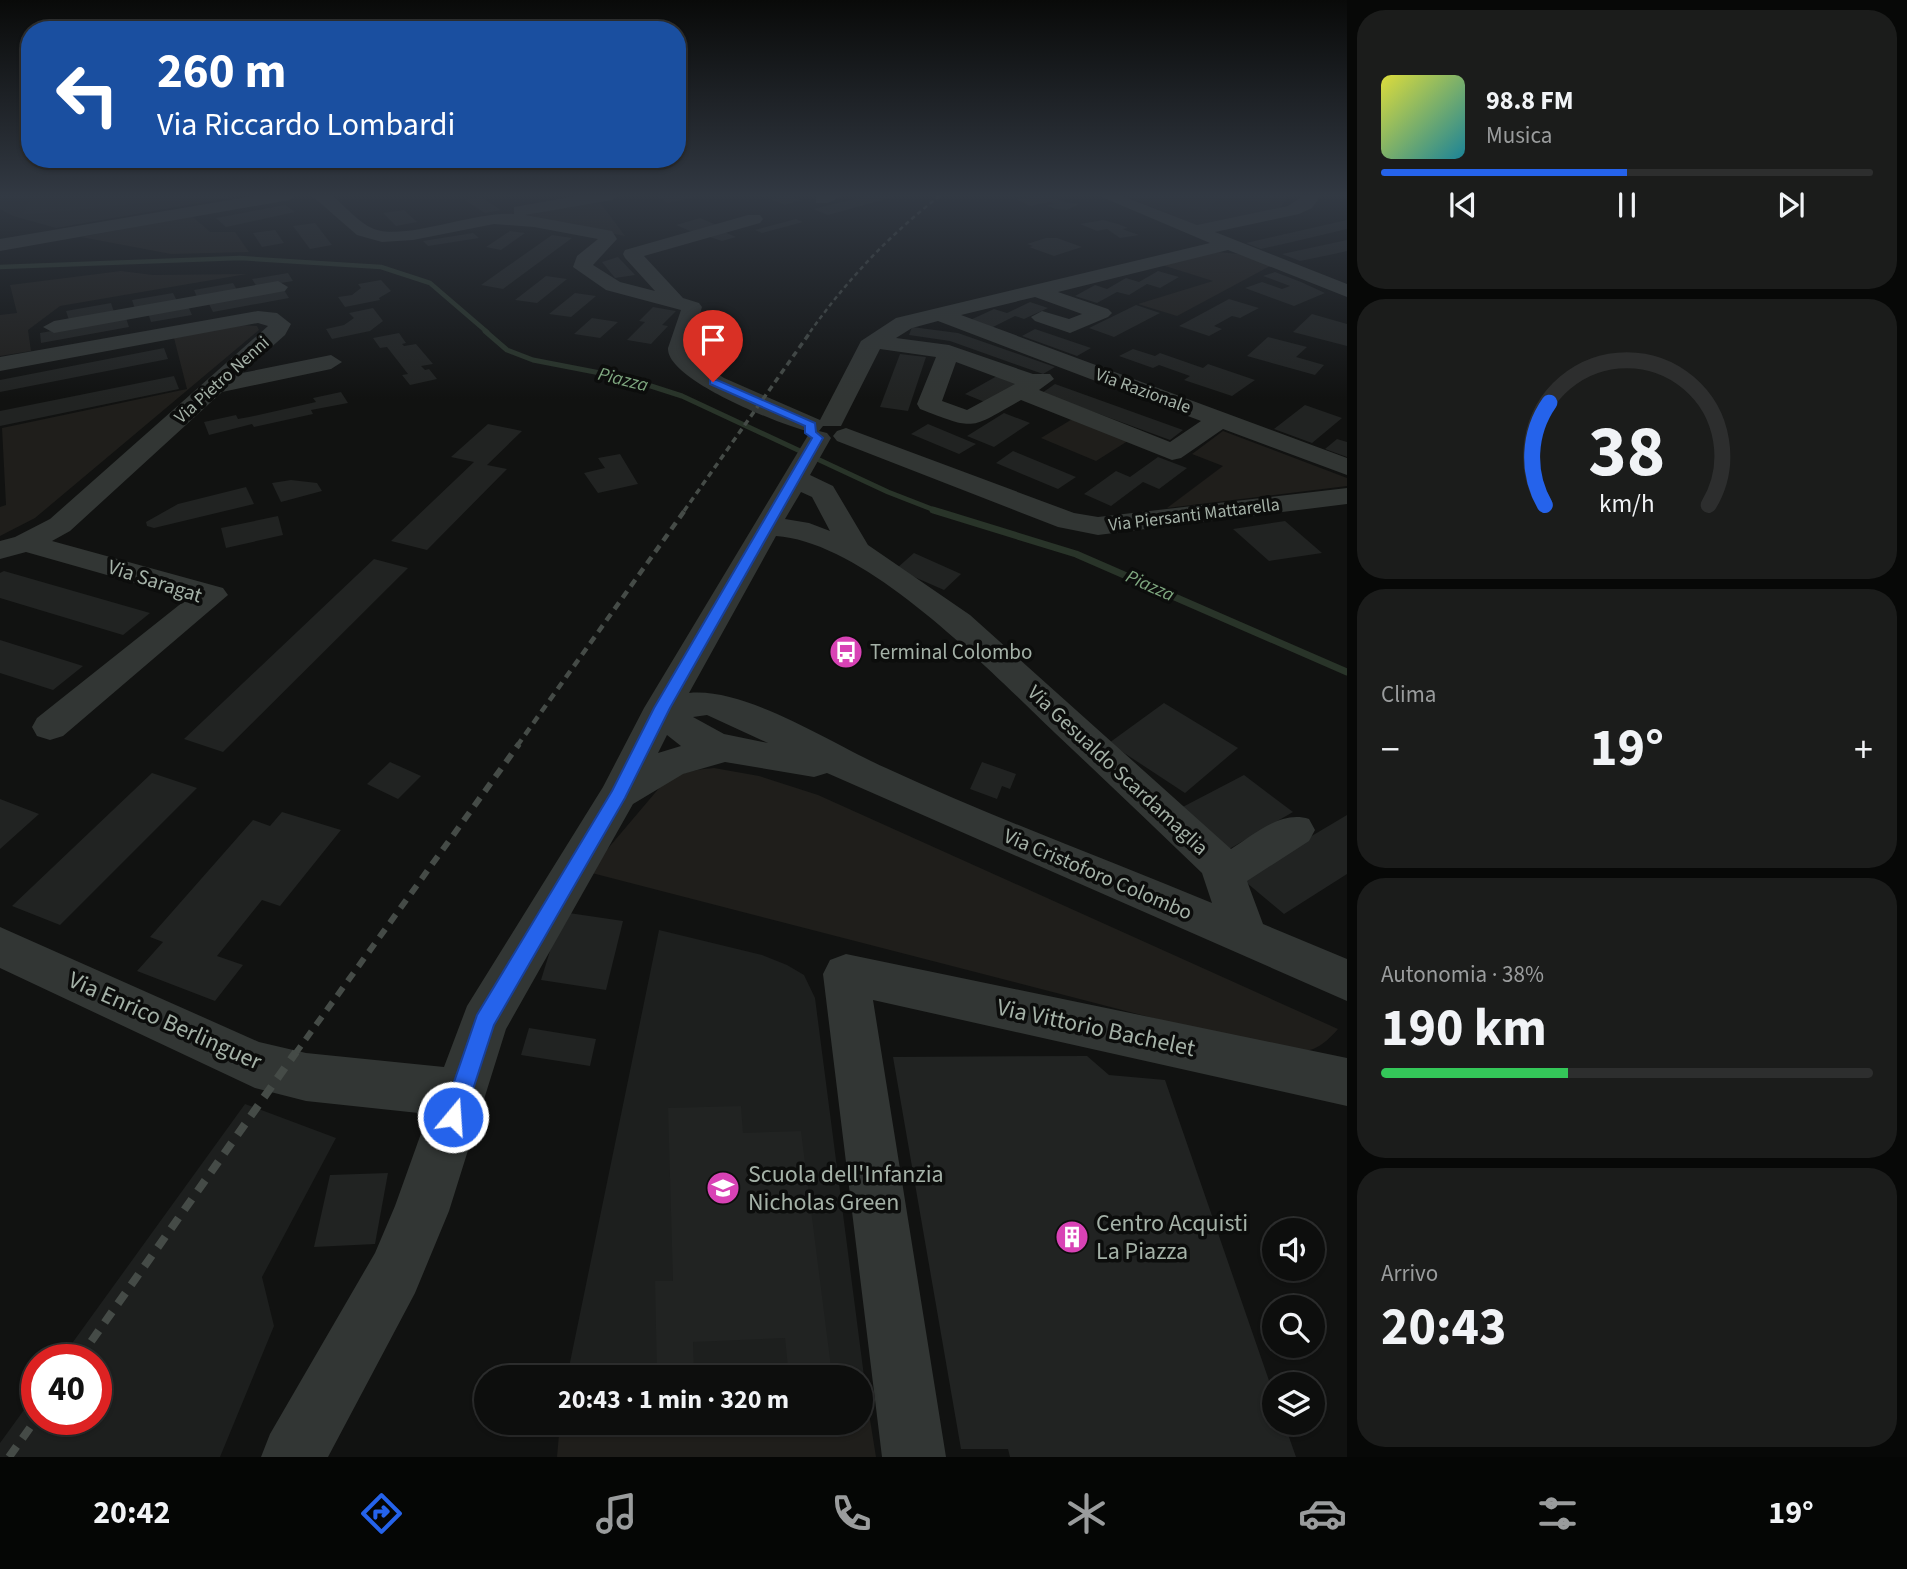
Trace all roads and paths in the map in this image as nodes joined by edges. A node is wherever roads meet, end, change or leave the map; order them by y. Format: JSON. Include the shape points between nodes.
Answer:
{"nodes":[{"id":1,"x":584,"y":263,"type":"edge"},
{"id":2,"x":640,"y":263,"type":"edge"},
{"id":3,"x":1152,"y":263,"type":"edge"},
{"id":4,"x":1277,"y":263,"type":"edge"},
{"id":5,"x":1337,"y":265,"type":"dead end"},
{"id":6,"x":1306,"y":275,"type":"junction"},
{"id":7,"x":278,"y":287,"type":"dead end"},
{"id":8,"x":1036,"y":291,"type":"junction"},
{"id":9,"x":1347,"y":291,"type":"edge"},
{"id":10,"x":674,"y":300,"type":"junction"},
{"id":11,"x":1072,"y":303,"type":"junction"},
{"id":12,"x":137,"y":312,"type":"junction"},
{"id":13,"x":939,"y":314,"type":"junction"},
{"id":14,"x":1042,"y":317,"type":"junction"},
{"id":15,"x":54,"y":327,"type":"dead end"},
{"id":16,"x":146,"y":337,"type":"junction"},
{"id":17,"x":999,"y":337,"type":"junction"},
{"id":18,"x":874,"y":341,"type":"junction"},
{"id":19,"x":949,"y":352,"type":"junction"},
{"id":20,"x":331,"y":362,"type":"dead end"},
{"id":21,"x":0,"y":364,"type":"edge"},
{"id":22,"x":1070,"y":364,"type":"junction"},
{"id":23,"x":215,"y":386,"type":"junction"},
{"id":24,"x":1027,"y":387,"type":"junction"},
{"id":25,"x":1220,"y":420,"type":"junction"},
{"id":26,"x":816,"y":444,"type":"junction"},
{"id":27,"x":1347,"y":467,"type":"edge"},
{"id":28,"x":1347,"y":496,"type":"edge"},
{"id":29,"x":766,"y":527,"type":"junction"},
{"id":30,"x":13,"y":546,"type":"edge"},
{"id":31,"x":856,"y":551,"type":"junction"},
{"id":32,"x":707,"y":629,"type":"junction"},
{"id":33,"x":662,"y":708,"type":"junction"},
{"id":34,"x":740,"y":713,"type":"junction"},
{"id":35,"x":50,"y":727,"type":"dead end"},
{"id":36,"x":725,"y":748,"type":"junction"},
{"id":37,"x":850,"y":769,"type":"junction"},
{"id":38,"x":619,"y":794,"type":"junction"},
{"id":39,"x":1295,"y":830,"type":"dead end"},
{"id":40,"x":1225,"y":873,"type":"junction"},
{"id":41,"x":1245,"y":937,"type":"junction"},
{"id":42,"x":0,"y":947,"type":"edge"},
{"id":43,"x":1347,"y":980,"type":"edge"},
{"id":44,"x":1347,"y":1082,"type":"edge"},
{"id":45,"x":461,"y":1093,"type":"junction"},
{"id":46,"x":293,"y":1457,"type":"edge"},
{"id":47,"x":914,"y":1457,"type":"edge"}],
"edges":[{"from":1,"to":10,"type":"street","via":[[583,267],[613,286]]},
{"from":2,"to":10,"type":"street"},
{"from":3,"to":8,"type":"street"},
{"from":4,"to":6,"type":"street"},
{"from":5,"to":6,"type":"street"},
{"from":6,"to":9,"type":"street"},
{"from":7,"to":12,"type":"street"},
{"from":8,"to":11,"type":"street"},
{"from":8,"to":13,"type":"street"},
{"from":10,"to":26,"type":"street","via":[[692,307],[678,351],[683,362]]},
{"from":11,"to":14,"type":"street"},
{"from":11,"to":14,"type":"street","via":[[1101,313],[1070,327]]},
{"from":12,"to":15,"type":"street"},
{"from":12,"to":16,"type":"street"},
{"from":13,"to":17,"type":"street","name":"Via Razionale"},
{"from":13,"to":18,"type":"street","via":[[904,323]]},
{"from":14,"to":17,"type":"street"},
{"from":16,"to":21,"type":"street","name":"Via Pietro Nenni"},
{"from":16,"to":23,"type":"street","name":"Via Pietro Nenni","via":[[258,317],[276,320],[280,324],[277,330]]},
{"from":17,"to":22,"type":"street","name":"Via Razionale"},
{"from":18,"to":19,"type":"street"},
{"from":18,"to":26,"type":"street"},
{"from":19,"to":24,"type":"street"},
{"from":19,"to":24,"type":"street","via":[[929,404],[968,419]]},
{"from":20,"to":23,"type":"street"},
{"from":22,"to":24,"type":"street"},
{"from":22,"to":25,"type":"street","name":"Via Razionale"},
{"from":23,"to":30,"type":"street","name":"Via Pietro Nenni","via":[[82,507],[60,524]]},
{"from":24,"to":25,"type":"street","via":[[1172,452]]},
{"from":25,"to":27,"type":"street","name":"Via Razionale"},
{"from":26,"to":28,"type":"street","name":"Via Piersanti Mattarella","via":[[1068,521],[1098,526]]},
{"from":26,"to":29,"type":"street"},
{"from":26,"to":31,"type":"street","name":"Via Gesualdo Scardamaglia","via":[[822,492]]},
{"from":29,"to":31,"type":"street","name":"Via Gesualdo Scardamaglia","via":[[799,529]]},
{"from":29,"to":32,"type":"street"},
{"from":30,"to":35,"type":"street","name":"Via Saragat","via":[[212,595]]},
{"from":31,"to":40,"type":"street","name":"Via Gesualdo Scardamaglia","via":[[958,622]]},
{"from":32,"to":33,"type":"street"},
{"from":32,"to":34,"type":"street","name":"Via Cristoforo Colombo","via":[[706,674]]},
{"from":33,"to":34,"type":"street","name":"Via Cristoforo Colombo","via":[[708,703]]},
{"from":33,"to":36,"type":"street","name":"Via Cristoforo Colombo","via":[[691,735]]},
{"from":33,"to":38,"type":"street"},
{"from":34,"to":37,"type":"street","name":"Via Cristoforo Colombo"},
{"from":36,"to":37,"type":"street","name":"Via Cristoforo Colombo"},
{"from":36,"to":38,"type":"street","name":"Via Cristoforo Colombo","via":[[666,764]]},
{"from":37,"to":41,"type":"street","name":"Via Cristoforo Colombo"},
{"from":38,"to":45,"type":"street","via":[[484,1022]]},
{"from":39,"to":40,"type":"street"},
{"from":40,"to":41,"type":"street","name":"Via Gesualdo Scardamaglia"},
{"from":41,"to":43,"type":"street","name":"Via Cristoforo Colombo"},
{"from":42,"to":45,"type":"street","name":"Via Enrico Berlinguer","via":[[255,1064],[306,1077]]},
{"from":44,"to":47,"type":"street","name":"Via Vittorio Bachelet","via":[[846,974]]},
{"from":45,"to":46,"type":"street","via":[[395,1273]]}]}
